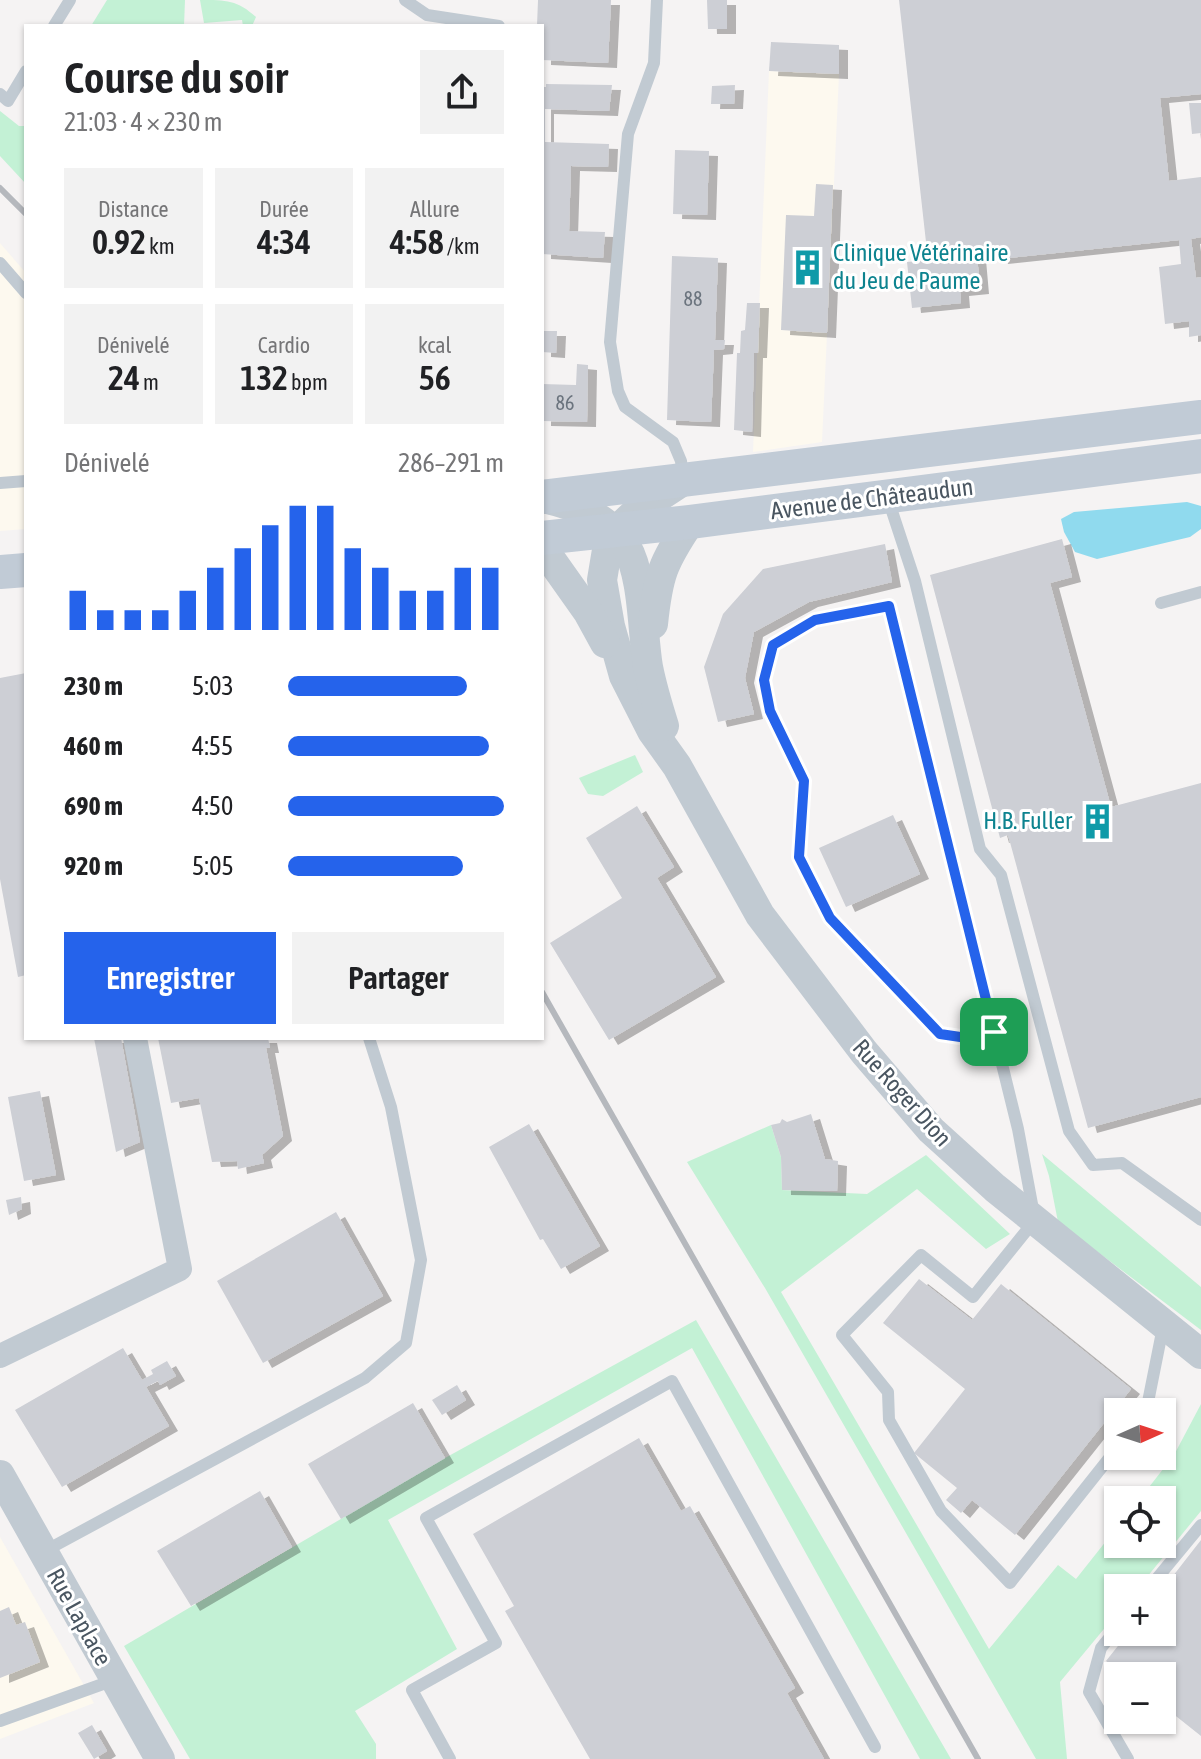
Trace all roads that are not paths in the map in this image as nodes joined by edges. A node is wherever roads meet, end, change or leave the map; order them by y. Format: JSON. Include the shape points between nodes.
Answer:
{"nodes":[{"id":1,"x":70,"y":0,"type":"edge"},
{"id":2,"x":405,"y":0,"type":"edge"},
{"id":3,"x":657,"y":0,"type":"edge"},
{"id":4,"x":55,"y":24,"type":"edge"},
{"id":5,"x":486,"y":24,"type":"edge"},
{"id":6,"x":24,"y":74,"type":"edge"},
{"id":7,"x":0,"y":94,"type":"edge"},
{"id":8,"x":0,"y":263,"type":"edge"},
{"id":9,"x":24,"y":291,"type":"edge"},
{"id":10,"x":1201,"y":417,"type":"edge"},
{"id":11,"x":1201,"y":456,"type":"edge"},
{"id":12,"x":24,"y":481,"type":"edge"},
{"id":13,"x":683,"y":481,"type":"junction"},
{"id":14,"x":0,"y":483,"type":"edge"},
{"id":15,"x":544,"y":498,"type":"edge"},
{"id":16,"x":544,"y":498,"type":"edge"},
{"id":17,"x":887,"y":498,"type":"junction"},
{"id":18,"x":690,"y":522,"type":"junction"},
{"id":19,"x":615,"y":532,"type":"junction"},
{"id":20,"x":544,"y":538,"type":"edge"},
{"id":21,"x":544,"y":550,"type":"edge"},
{"id":22,"x":24,"y":570,"type":"edge"},
{"id":23,"x":0,"y":572,"type":"edge"},
{"id":24,"x":1201,"y":592,"type":"edge"},
{"id":25,"x":1161,"y":603,"type":"dead end"},
{"id":26,"x":637,"y":673,"type":"junction"},
{"id":27,"x":994,"y":1032,"type":"junction"},
{"id":28,"x":135,"y":1040,"type":"edge"},
{"id":29,"x":370,"y":1040,"type":"edge"},
{"id":30,"x":1035,"y":1220,"type":"junction"},
{"id":31,"x":1201,"y":1220,"type":"edge"},
{"id":32,"x":1164,"y":1324,"type":"junction"},
{"id":33,"x":1201,"y":1354,"type":"edge"},
{"id":34,"x":0,"y":1356,"type":"edge"},
{"id":35,"x":1149,"y":1398,"type":"edge"},
{"id":36,"x":1104,"y":1465,"type":"edge"},
{"id":37,"x":0,"y":1475,"type":"edge"},
{"id":38,"x":1201,"y":1525,"type":"edge"},
{"id":39,"x":43,"y":1552,"type":"junction"},
{"id":40,"x":1161,"y":1574,"type":"edge"},
{"id":41,"x":1104,"y":1644,"type":"edge"},
{"id":42,"x":115,"y":1680,"type":"junction"},
{"id":43,"x":0,"y":1721,"type":"edge"},
{"id":44,"x":875,"y":1747,"type":"dead end"},
{"id":45,"x":160,"y":1759,"type":"edge"},
{"id":46,"x":450,"y":1759,"type":"edge"},
{"id":47,"x":1128,"y":1759,"type":"edge"}],
"edges":[{"from":1,"to":4,"type":"lane"},
{"from":2,"to":5,"type":"lane","via":[[427,15]]},
{"from":3,"to":13,"type":"lane","via":[[654,63],[628,134],[610,342],[625,407],[673,442]]},
{"from":6,"to":7,"type":"lane","via":[[8,101]]},
{"from":8,"to":9,"type":"lane"},
{"from":10,"to":13,"type":"main road","name":"Avenue de Châteaudun"},
{"from":11,"to":17,"type":"main road","name":"Avenue de Châteaudun"},
{"from":12,"to":14,"type":"lane"},
{"from":13,"to":15,"type":"main road","name":"Avenue de Châteaudun"},
{"from":13,"to":19,"type":"street"},
{"from":16,"to":19,"type":"street","name":"Rue Roger Dion","via":[[592,514]]},
{"from":17,"to":18,"type":"main road","name":"Avenue de Châteaudun"},
{"from":17,"to":31,"type":"lane","via":[[915,581],[980,849],[1001,875],[1069,1131],[1093,1165],[1122,1163]]},
{"from":18,"to":19,"type":"main road","name":"Avenue de Châteaudun"},
{"from":18,"to":26,"type":"street","via":[[660,575]]},
{"from":19,"to":20,"type":"main road","name":"Avenue de Châteaudun"},
{"from":19,"to":26,"type":"street","name":"Rue Roger Dion","via":[[631,556]]},
{"from":21,"to":26,"type":"street"},
{"from":22,"to":23,"type":"main road"},
{"from":24,"to":25,"type":"lane"},
{"from":26,"to":30,"type":"street","name":"Rue Roger Dion","via":[[677,766],[760,915],[931,1130]]},
{"from":27,"to":27,"type":"lane","via":[[889,606],[815,620],[773,645],[764,680],[770,711],[804,781],[799,857],[830,918],[940,1034],[967,1038]]},
{"from":27,"to":30,"type":"lane"},
{"from":28,"to":34,"type":"street","via":[[180,1269]]},
{"from":29,"to":39,"type":"lane","via":[[391,1107],[421,1260],[406,1343],[365,1378]]},
{"from":30,"to":32,"type":"street","name":"Rue Roger Dion"},
{"from":30,"to":36,"type":"lane","via":[[973,1297],[921,1255],[842,1335],[888,1392],[889,1420],[941,1511],[1010,1583]]},
{"from":32,"to":33,"type":"street","name":"Rue Roger Dion"},
{"from":32,"to":35,"type":"lane"},
{"from":37,"to":39,"type":"street","name":"Rue Laplace"},
{"from":38,"to":40,"type":"lane"},
{"from":39,"to":42,"type":"street","name":"Rue Laplace"},
{"from":41,"to":47,"type":"lane","via":[[1089,1692]]},
{"from":42,"to":43,"type":"lane"},
{"from":42,"to":45,"type":"street","name":"Rue Laplace"},
{"from":44,"to":46,"type":"lane","via":[[672,1381],[426,1518],[496,1643],[412,1690]]}]}
